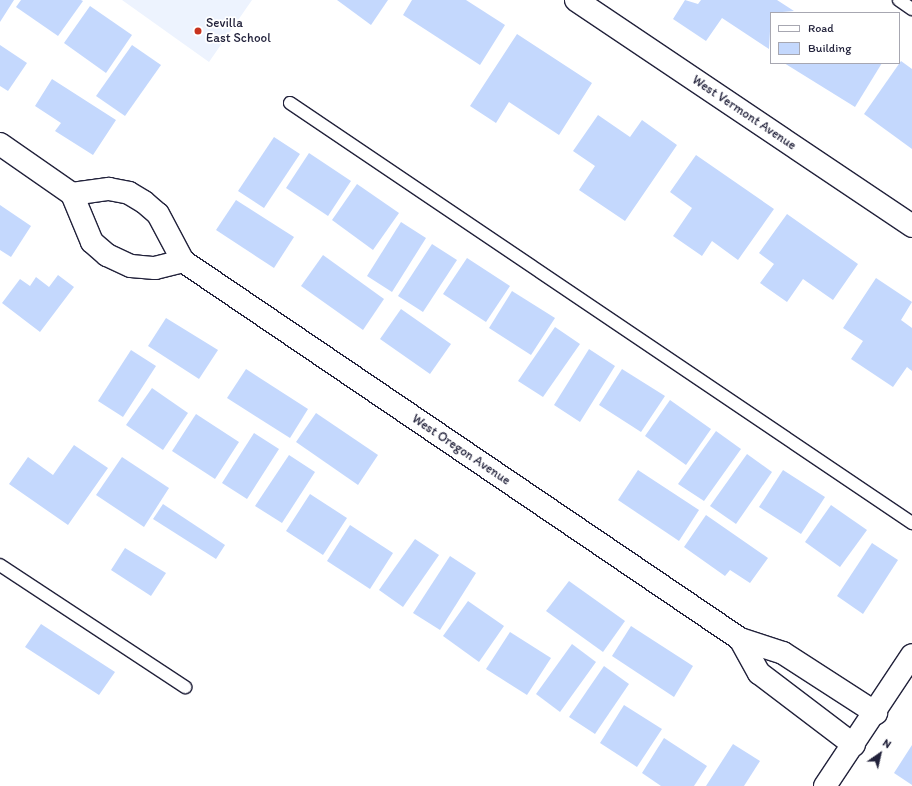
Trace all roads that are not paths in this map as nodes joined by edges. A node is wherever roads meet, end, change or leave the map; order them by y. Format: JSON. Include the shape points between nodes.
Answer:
{"nodes":[{"id":1,"x":576,"y":0,"type":"edge"},
{"id":2,"x":899,"y":0,"type":"edge"},
{"id":3,"x":912,"y":9,"type":"edge"},
{"id":4,"x":290,"y":103,"type":"dead end"},
{"id":5,"x":0,"y":144,"type":"edge"},
{"id":6,"x":72,"y":194,"type":"junction"},
{"id":7,"x":912,"y":226,"type":"edge"},
{"id":8,"x":183,"y":261,"type":"junction"},
{"id":9,"x":912,"y":523,"type":"edge"},
{"id":10,"x":0,"y":565,"type":"edge"},
{"id":11,"x":740,"y":640,"type":"junction"},
{"id":12,"x":912,"y":655,"type":"edge"},
{"id":13,"x":185,"y":687,"type":"dead end"},
{"id":14,"x":876,"y":713,"type":"junction"},
{"id":15,"x":854,"y":745,"type":"junction"},
{"id":16,"x":825,"y":786,"type":"edge"}],
"edges":[{"from":1,"to":7,"type":"street","name":"West Vermont Avenue"},
{"from":2,"to":3,"type":"lane"},
{"from":4,"to":9,"type":"lane"},
{"from":5,"to":6,"type":"street"},
{"from":6,"to":8,"type":"street","name":"West Oregon Avenue","via":[[109,189],[129,193],[158,214]]},
{"from":6,"to":8,"type":"street","via":[[92,242],[107,255],[131,266],[155,268]]},
{"from":8,"to":11,"type":"street","name":"West Oregon Avenue"},
{"from":10,"to":13,"type":"lane"},
{"from":11,"to":14,"type":"street","name":"West Oregon Avenue","via":[[783,653]]},
{"from":11,"to":15,"type":"street","name":"West Oregon Avenue","via":[[759,673]]},
{"from":12,"to":14,"type":"street"},
{"from":14,"to":15,"type":"street"},
{"from":15,"to":16,"type":"street"}]}
